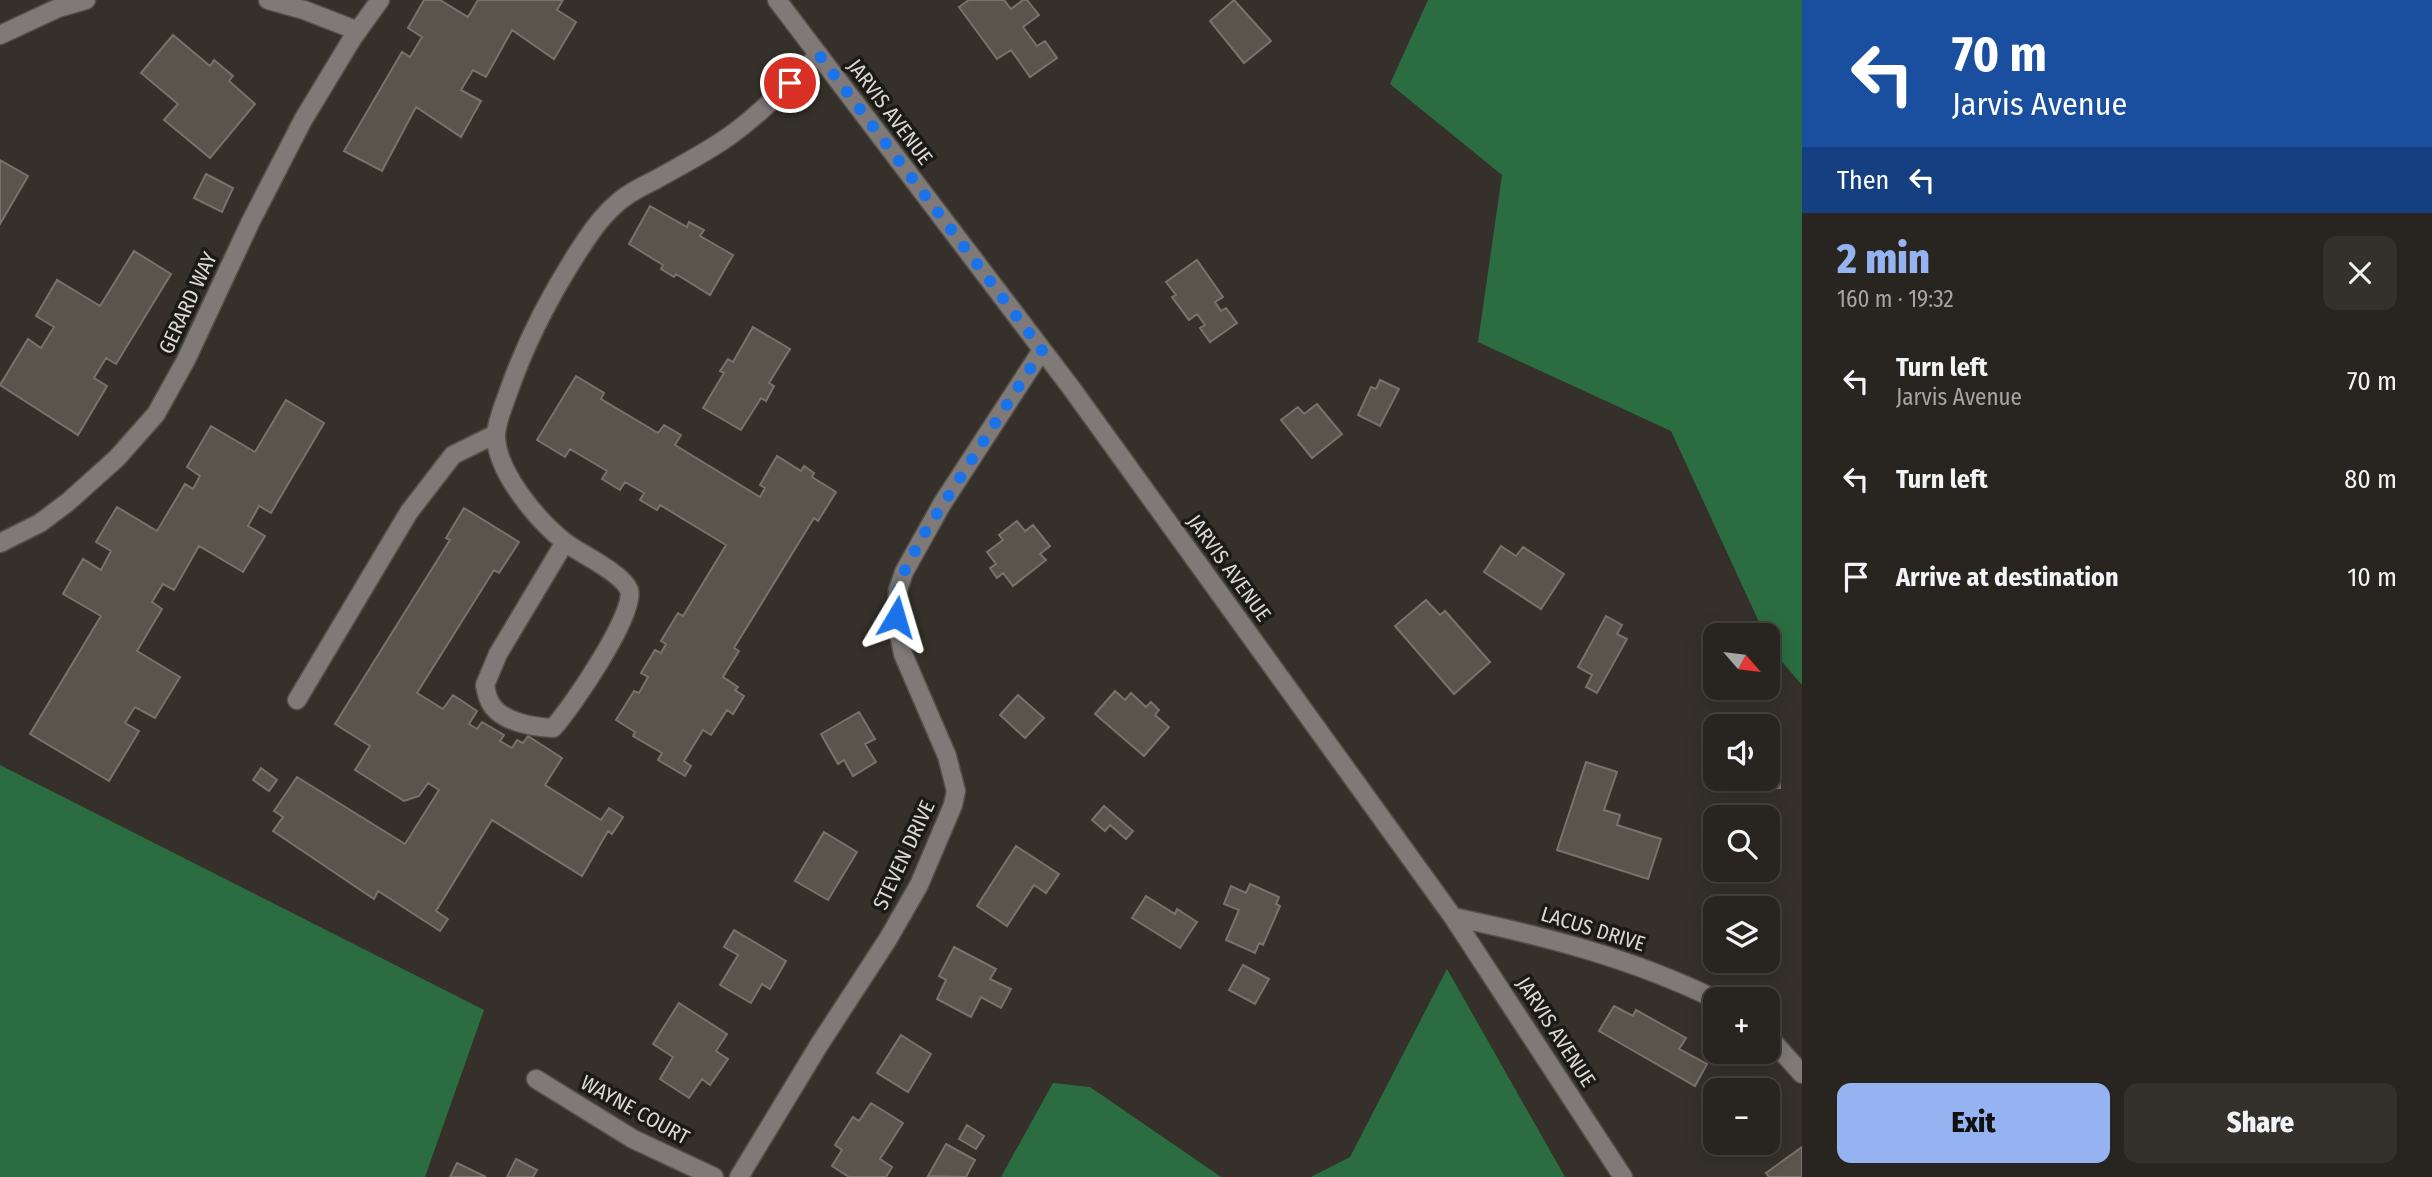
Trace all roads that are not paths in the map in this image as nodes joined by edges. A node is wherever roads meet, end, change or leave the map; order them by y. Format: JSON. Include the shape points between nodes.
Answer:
{"nodes":[{"id":1,"x":86,"y":0,"type":"edge"},
{"id":2,"x":268,"y":0,"type":"edge"},
{"id":3,"x":380,"y":0,"type":"edge"},
{"id":4,"x":777,"y":0,"type":"edge"},
{"id":5,"x":358,"y":31,"type":"junction"},
{"id":6,"x":0,"y":35,"type":"edge"},
{"id":7,"x":819,"y":55,"type":"junction"},
{"id":8,"x":1042,"y":350,"type":"junction"},
{"id":9,"x":496,"y":434,"type":"junction"},
{"id":10,"x":565,"y":542,"type":"junction"},
{"id":11,"x":0,"y":543,"type":"edge"},
{"id":12,"x":297,"y":700,"type":"dead end"},
{"id":13,"x":1453,"y":918,"type":"junction"},
{"id":14,"x":1703,"y":994,"type":"edge"},
{"id":15,"x":1780,"y":1049,"type":"edge"},
{"id":16,"x":1802,"y":1074,"type":"edge"},
{"id":17,"x":536,"y":1079,"type":"dead end"},
{"id":18,"x":714,"y":1177,"type":"edge"},
{"id":19,"x":739,"y":1177,"type":"edge"},
{"id":20,"x":1623,"y":1177,"type":"edge"}],
"edges":[{"from":1,"to":6,"type":"street"},
{"from":2,"to":5,"type":"street"},
{"from":3,"to":5,"type":"street","name":"GERARD WAY"},
{"from":4,"to":7,"type":"street","name":"JARVIS AVENUE"},
{"from":5,"to":11,"type":"street","name":"GERARD WAY","via":[[303,120],[187,360],[156,414],[117,458],[68,502],[40,523]]},
{"from":7,"to":8,"type":"street","name":"JARVIS AVENUE"},
{"from":7,"to":9,"type":"street","via":[[729,136],[632,192],[600,221],[534,330]]},
{"from":8,"to":13,"type":"street","name":"JARVIS AVENUE"},
{"from":8,"to":19,"type":"street","name":"STEVEN DRIVE","via":[[922,537],[898,590],[896,617],[903,654],[947,756],[956,791],[953,805],[919,885],[888,939]]},
{"from":9,"to":10,"type":"street","via":[[500,457],[512,481],[533,512]]},
{"from":9,"to":12,"type":"street","via":[[453,455],[409,512]]},
{"from":10,"to":10,"type":"street","via":[[617,577],[628,590],[629,600],[615,634],[569,711],[554,727],[535,727],[504,716],[490,704],[485,685],[498,654]]},
{"from":13,"to":14,"type":"street","name":"LACUS DRIVE","via":[[1597,952]]},
{"from":13,"to":20,"type":"street","name":"JARVIS AVENUE"},
{"from":15,"to":16,"type":"street"},
{"from":17,"to":18,"type":"street","name":"WAYNE COURT","via":[[634,1139]]}]}
